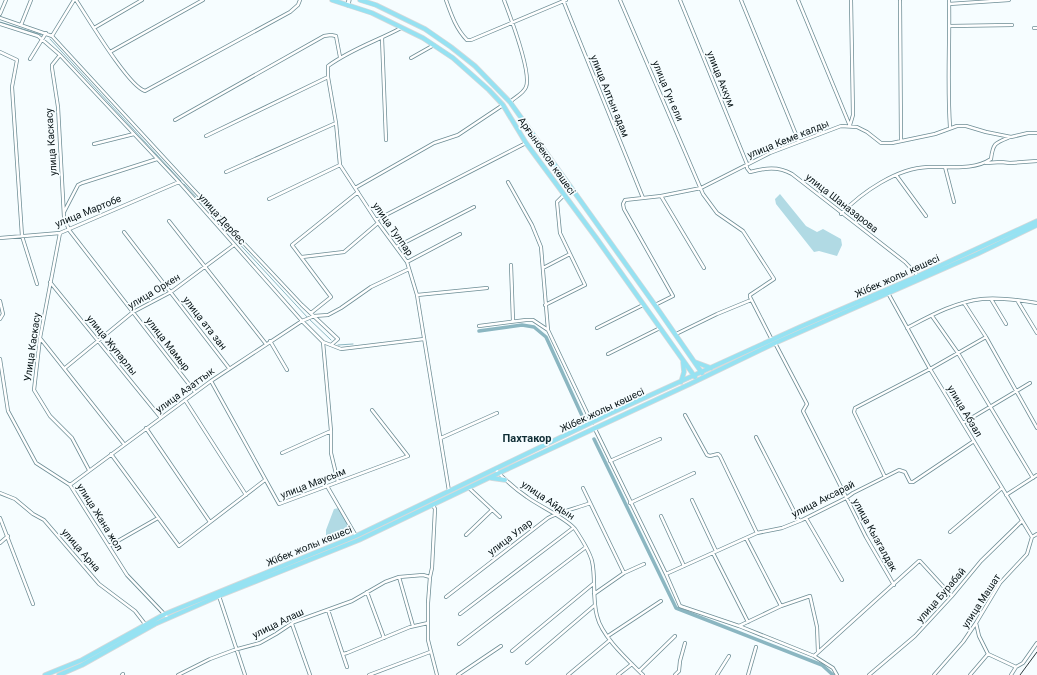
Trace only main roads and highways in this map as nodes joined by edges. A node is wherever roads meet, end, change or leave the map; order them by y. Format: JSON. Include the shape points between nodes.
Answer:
{"nodes":[{"id":1,"x":332,"y":0,"type":"edge"},
{"id":2,"x":362,"y":0,"type":"edge"},
{"id":3,"x":339,"y":1,"type":"edge"},
{"id":4,"x":348,"y":2,"type":"edge"},
{"id":5,"x":1037,"y":222,"type":"edge"},
{"id":6,"x":1037,"y":226,"type":"edge"},
{"id":7,"x":604,"y":234,"type":"junction"},
{"id":8,"x":597,"y":239,"type":"junction"},
{"id":9,"x":919,"y":277,"type":"junction"},
{"id":10,"x":774,"y":341,"type":"junction"},
{"id":11,"x":683,"y":359,"type":"junction"},
{"id":12,"x":694,"y":362,"type":"junction"},
{"id":13,"x":711,"y":368,"type":"junction"},
{"id":14,"x":702,"y":372,"type":"junction"},
{"id":15,"x":694,"y":376,"type":"junction"},
{"id":16,"x":704,"y":377,"type":"junction"},
{"id":17,"x":698,"y":380,"type":"junction"},
{"id":18,"x":680,"y":382,"type":"junction"},
{"id":19,"x":497,"y":471,"type":"junction"},
{"id":20,"x":489,"y":478,"type":"junction"},
{"id":21,"x":505,"y":480,"type":"road end"},
{"id":22,"x":45,"y":675,"type":"edge"},
{"id":23,"x":59,"y":675,"type":"edge"}],
"edges":[{"from":1,"to":3,"type":"main road","name":"Арғынбеков көшесі"},
{"from":2,"to":7,"type":"main road","name":"Арғынбеков көшесі","via":[[425,29],[475,66],[510,102]]},
{"from":3,"to":4,"type":"main road","name":"Арғынбеков көшесі"},
{"from":4,"to":8,"type":"main road","name":"Арғынбеков көшесі","via":[[435,45],[489,90],[503,105],[526,143]]},
{"from":5,"to":9,"type":"main road","name":"Жібек жолы көшесі"},
{"from":6,"to":9,"type":"main road","name":"Жібек жолы көшесі"},
{"from":7,"to":8,"type":"main road"},
{"from":7,"to":12,"type":"main road","name":"Арғынбеков көшесі"},
{"from":8,"to":11,"type":"main road","name":"Арғынбеков көшесі"},
{"from":9,"to":10,"type":"main road","name":"Жібек жолы көшесі"},
{"from":9,"to":10,"type":"main road","name":"Жібек жолы көшесі","via":[[888,293]]},
{"from":10,"to":13,"type":"main road","name":"Жібек жолы көшесі"},
{"from":10,"to":16,"type":"main road","name":"Жібек жолы көшесі"},
{"from":11,"to":15,"type":"main road","name":"Арғынбеков көшесі"},
{"from":11,"to":18,"type":"main road","via":[[684,372]]},
{"from":12,"to":13,"type":"main road"},
{"from":12,"to":14,"type":"main road","name":"Арғынбеков көшесі"},
{"from":13,"to":14,"type":"main road","name":"Жібек жолы көшесі"},
{"from":14,"to":15,"type":"main road","name":"Жібек жолы көшесі"},
{"from":14,"to":16,"type":"main road","name":"Арғынбеков көшесі"},
{"from":15,"to":17,"type":"main road","name":"Арғынбеков көшесі"},
{"from":15,"to":18,"type":"main road","name":"Жібек жолы көшесі"},
{"from":16,"to":17,"type":"main road","name":"Жібек жолы көшесі"},
{"from":17,"to":19,"type":"main road","name":"Жібек жолы көшесі"},
{"from":18,"to":19,"type":"main road","name":"Жібек жолы көшесі","via":[[609,414]]},
{"from":19,"to":20,"type":"main road","name":"Жібек жолы көшесі"},
{"from":19,"to":22,"type":"main road","name":"Жібек жолы көшесі","via":[[356,536],[165,614],[82,660]]},
{"from":20,"to":21,"type":"main road"},
{"from":20,"to":23,"type":"main road","name":"Жібек жолы көшесі","via":[[359,540],[168,618]]}]}
